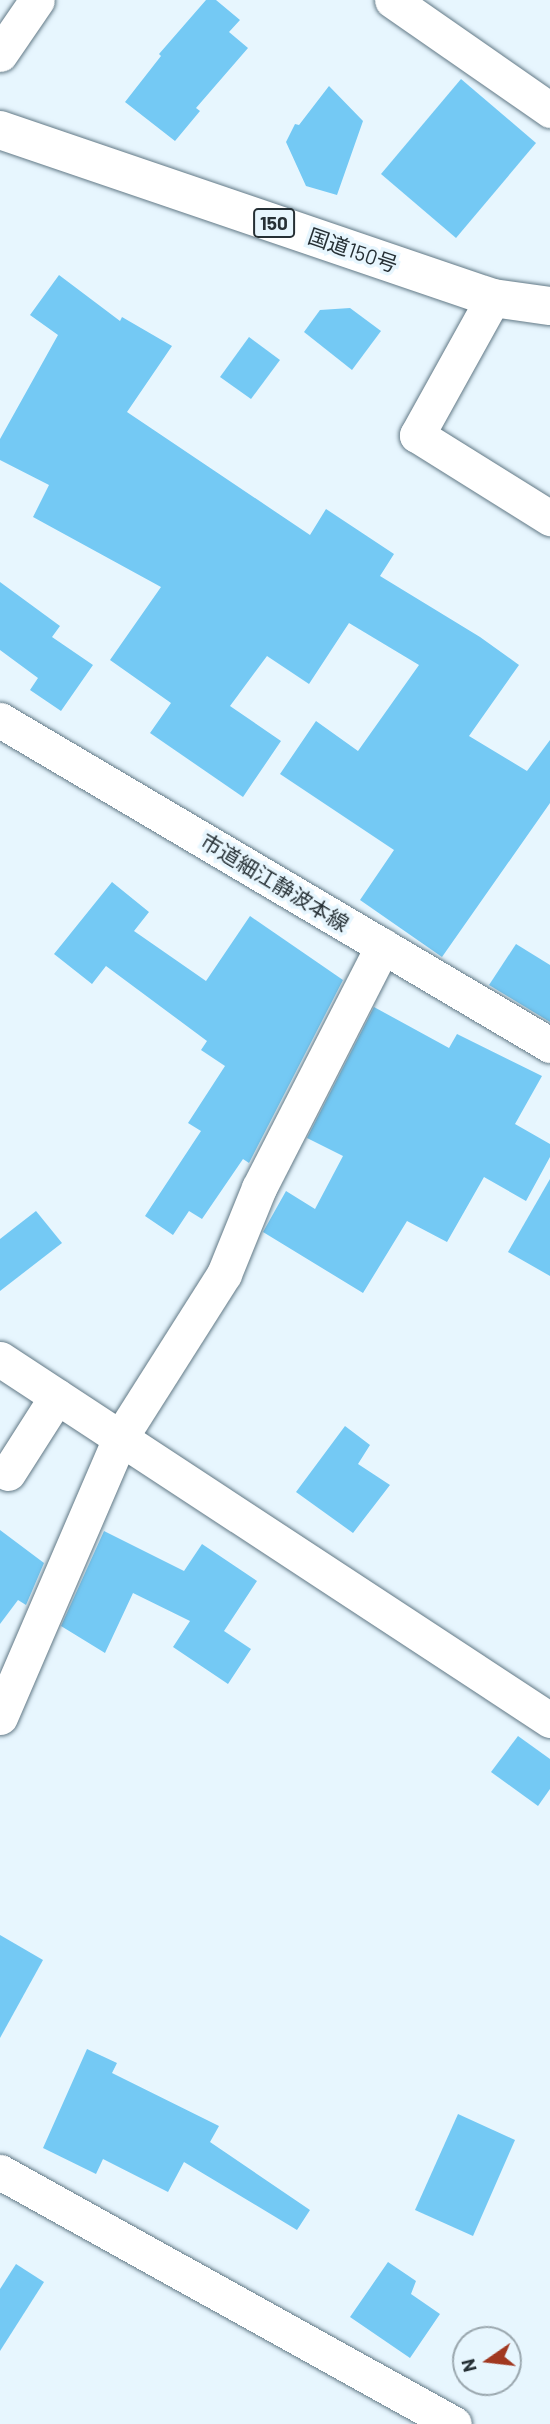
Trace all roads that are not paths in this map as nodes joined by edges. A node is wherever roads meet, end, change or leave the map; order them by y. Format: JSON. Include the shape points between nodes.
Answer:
{"nodes":[{"id":1,"x":37,"y":0,"type":"edge"},
{"id":2,"x":392,"y":0,"type":"edge"},
{"id":3,"x":0,"y":54,"type":"edge"},
{"id":4,"x":550,"y":110,"type":"edge"},
{"id":5,"x":0,"y":131,"type":"edge"},
{"id":6,"x":493,"y":298,"type":"junction"},
{"id":7,"x":550,"y":306,"type":"edge"},
{"id":8,"x":550,"y":518,"type":"edge"},
{"id":9,"x":0,"y":720,"type":"edge"},
{"id":10,"x":383,"y":946,"type":"junction"},
{"id":11,"x":550,"y":1045,"type":"edge"},
{"id":12,"x":0,"y":1359,"type":"edge"},
{"id":13,"x":57,"y":1396,"type":"junction"},
{"id":14,"x":120,"y":1438,"type":"junction"},
{"id":15,"x":8,"y":1473,"type":"dead end"},
{"id":16,"x":0,"y":1717,"type":"edge"},
{"id":17,"x":550,"y":1720,"type":"edge"},
{"id":18,"x":0,"y":2172,"type":"edge"},
{"id":19,"x":454,"y":2424,"type":"edge"}],
"edges":[{"from":1,"to":3,"type":"street"},
{"from":2,"to":4,"type":"street"},
{"from":5,"to":6,"type":"highway","name":"国道150号","number":"150"},
{"from":6,"to":7,"type":"highway","name":"国道150号","number":"150"},
{"from":6,"to":8,"type":"street","via":[[417,435]]},
{"from":9,"to":10,"type":"street","name":"市道細江静波本線"},
{"from":10,"to":11,"type":"street","name":"市道細江静波本線"},
{"from":10,"to":14,"type":"street","via":[[259,1188],[224,1274]]},
{"from":12,"to":13,"type":"street"},
{"from":13,"to":14,"type":"street"},
{"from":13,"to":15,"type":"street"},
{"from":14,"to":16,"type":"street"},
{"from":14,"to":17,"type":"street"},
{"from":18,"to":19,"type":"street"}]}
